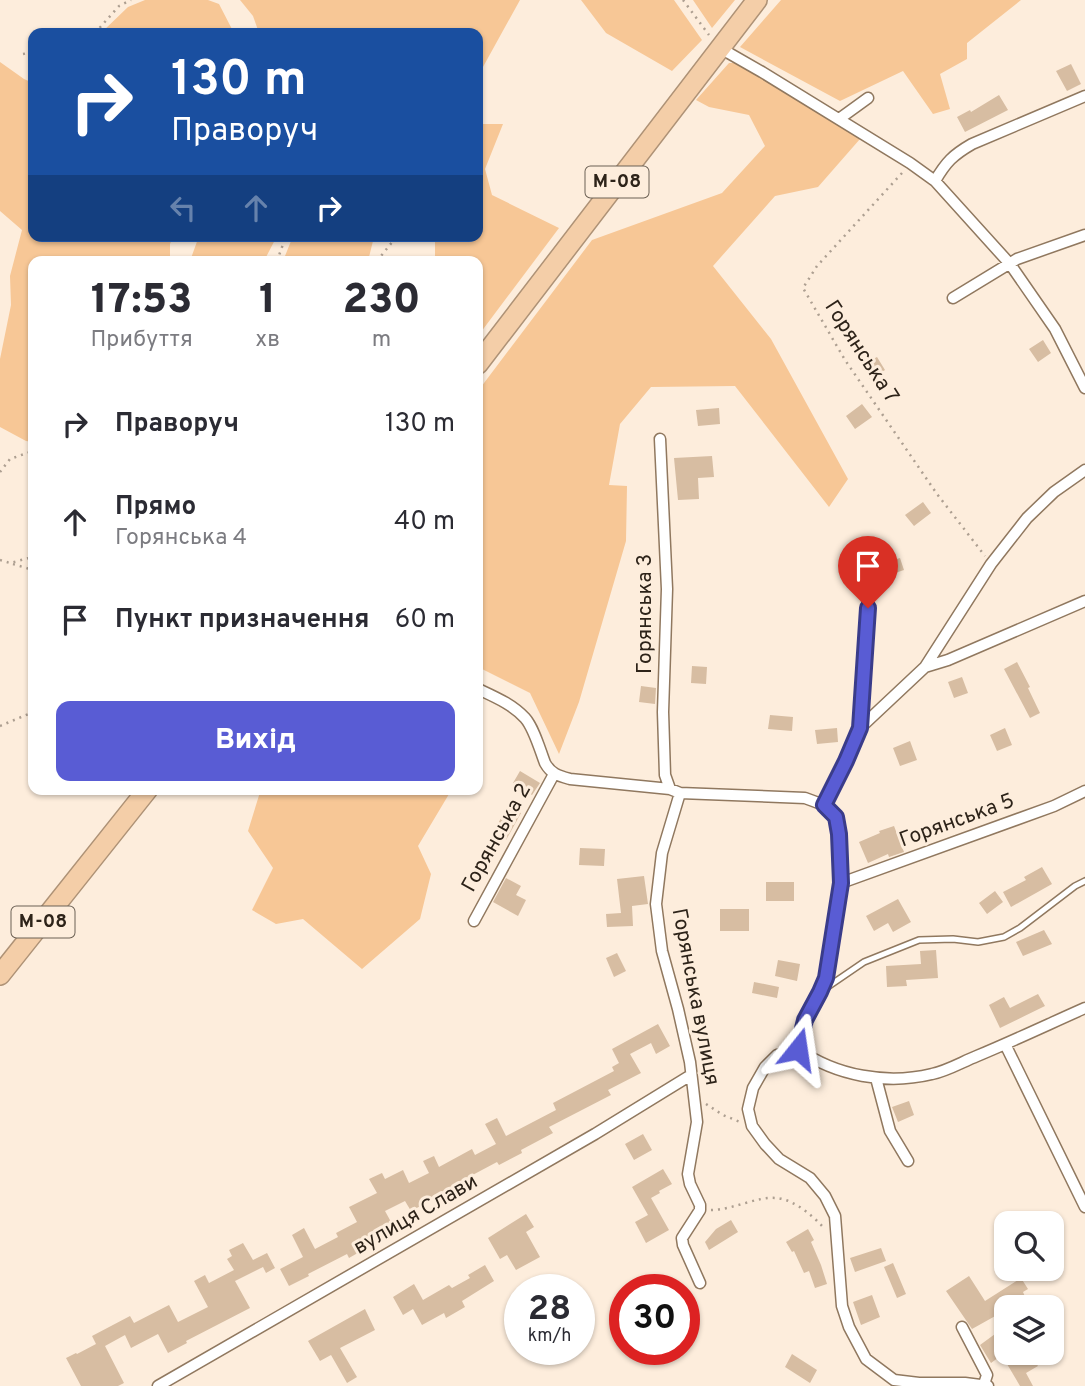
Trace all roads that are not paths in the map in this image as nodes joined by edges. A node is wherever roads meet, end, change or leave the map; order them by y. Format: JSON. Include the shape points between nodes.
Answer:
{"nodes":[{"id":1,"x":757,"y":0,"type":"edge"},
{"id":2,"x":720,"y":48,"type":"junction"},
{"id":3,"x":1085,"y":96,"type":"edge"},
{"id":4,"x":868,"y":98,"type":"dead end"},
{"id":5,"x":839,"y":119,"type":"junction"},
{"id":6,"x":936,"y":181,"type":"junction"},
{"id":7,"x":1085,"y":234,"type":"edge"},
{"id":8,"x":1010,"y":264,"type":"junction"},
{"id":9,"x":953,"y":298,"type":"dead end"},
{"id":10,"x":483,"y":357,"type":"edge"},
{"id":11,"x":1085,"y":388,"type":"edge"},
{"id":12,"x":660,"y":439,"type":"dead end"},
{"id":13,"x":1085,"y":470,"type":"edge"},
{"id":14,"x":857,"y":560,"type":"dead end"},
{"id":15,"x":1085,"y":601,"type":"edge"},
{"id":16,"x":925,"y":667,"type":"junction"},
{"id":17,"x":483,"y":691,"type":"edge"},
{"id":18,"x":860,"y":728,"type":"junction"},
{"id":19,"x":554,"y":774,"type":"junction"},
{"id":20,"x":675,"y":791,"type":"junction"},
{"id":21,"x":1085,"y":792,"type":"edge"},
{"id":22,"x":143,"y":795,"type":"edge"},
{"id":23,"x":824,"y":805,"type":"junction"},
{"id":24,"x":1085,"y":881,"type":"edge"},
{"id":25,"x":841,"y":883,"type":"junction"},
{"id":26,"x":474,"y":921,"type":"dead end"},
{"id":27,"x":0,"y":975,"type":"edge"},
{"id":28,"x":820,"y":992,"type":"junction"},
{"id":29,"x":1085,"y":1007,"type":"edge"},
{"id":30,"x":1005,"y":1044,"type":"junction"},
{"id":31,"x":798,"y":1049,"type":"junction"},
{"id":32,"x":691,"y":1075,"type":"junction"},
{"id":33,"x":876,"y":1078,"type":"junction"},
{"id":34,"x":908,"y":1161,"type":"dead end"},
{"id":35,"x":1085,"y":1207,"type":"edge"},
{"id":36,"x":696,"y":1274,"type":"edge"},
{"id":37,"x":962,"y":1327,"type":"dead end"},
{"id":38,"x":986,"y":1385,"type":"edge"},
{"id":39,"x":158,"y":1386,"type":"edge"}],
"edges":[{"from":1,"to":2,"type":"highway","number":"М-08"},
{"from":2,"to":5,"type":"street"},
{"from":2,"to":10,"type":"highway","number":"М-08"},
{"from":3,"to":6,"type":"street","via":[[955,153]]},
{"from":4,"to":5,"type":"street"},
{"from":5,"to":6,"type":"street"},
{"from":6,"to":8,"type":"street"},
{"from":7,"to":8,"type":"street"},
{"from":8,"to":9,"type":"street"},
{"from":8,"to":11,"type":"street","via":[[1055,329]]},
{"from":12,"to":20,"type":"street","name":"Горянська 3","via":[[667,589],[665,775]]},
{"from":13,"to":16,"type":"street","via":[[1027,518],[991,564]]},
{"from":14,"to":18,"type":"street","via":[[868,608]]},
{"from":15,"to":16,"type":"street"},
{"from":16,"to":18,"type":"street"},
{"from":17,"to":19,"type":"street","via":[[525,718]]},
{"from":18,"to":23,"type":"street"},
{"from":19,"to":20,"type":"street"},
{"from":19,"to":26,"type":"street","name":"Горянська 2"},
{"from":20,"to":23,"type":"street","via":[[806,798]]},
{"from":20,"to":32,"type":"street","name":"Горянська вулиця","via":[[656,904],[662,951]]},
{"from":21,"to":25,"type":"street","name":"Горянська 5"},
{"from":22,"to":27,"type":"highway","number":"М-08"},
{"from":23,"to":25,"type":"street","via":[[836,817]]},
{"from":24,"to":28,"type":"lane","via":[[1004,937],[978,942],[919,940],[864,962]]},
{"from":25,"to":28,"type":"street"},
{"from":28,"to":31,"type":"street","via":[[805,1020]]},
{"from":29,"to":30,"type":"street"},
{"from":30,"to":33,"type":"street","via":[[934,1074]]},
{"from":30,"to":35,"type":"street"},
{"from":31,"to":33,"type":"street","via":[[830,1067]]},
{"from":31,"to":38,"type":"street","via":[[777,1055],[765,1066],[748,1109],[752,1126],[765,1144],[810,1178],[835,1216],[842,1306],[866,1359],[894,1380]]},
{"from":32,"to":36,"type":"street","name":"Горянська вулиця","via":[[697,1122],[688,1174],[700,1210],[682,1238]]},
{"from":32,"to":39,"type":"street","name":"вулиця Слави"},
{"from":33,"to":34,"type":"street","via":[[890,1131]]},
{"from":37,"to":38,"type":"street","via":[[987,1375]]}]}
